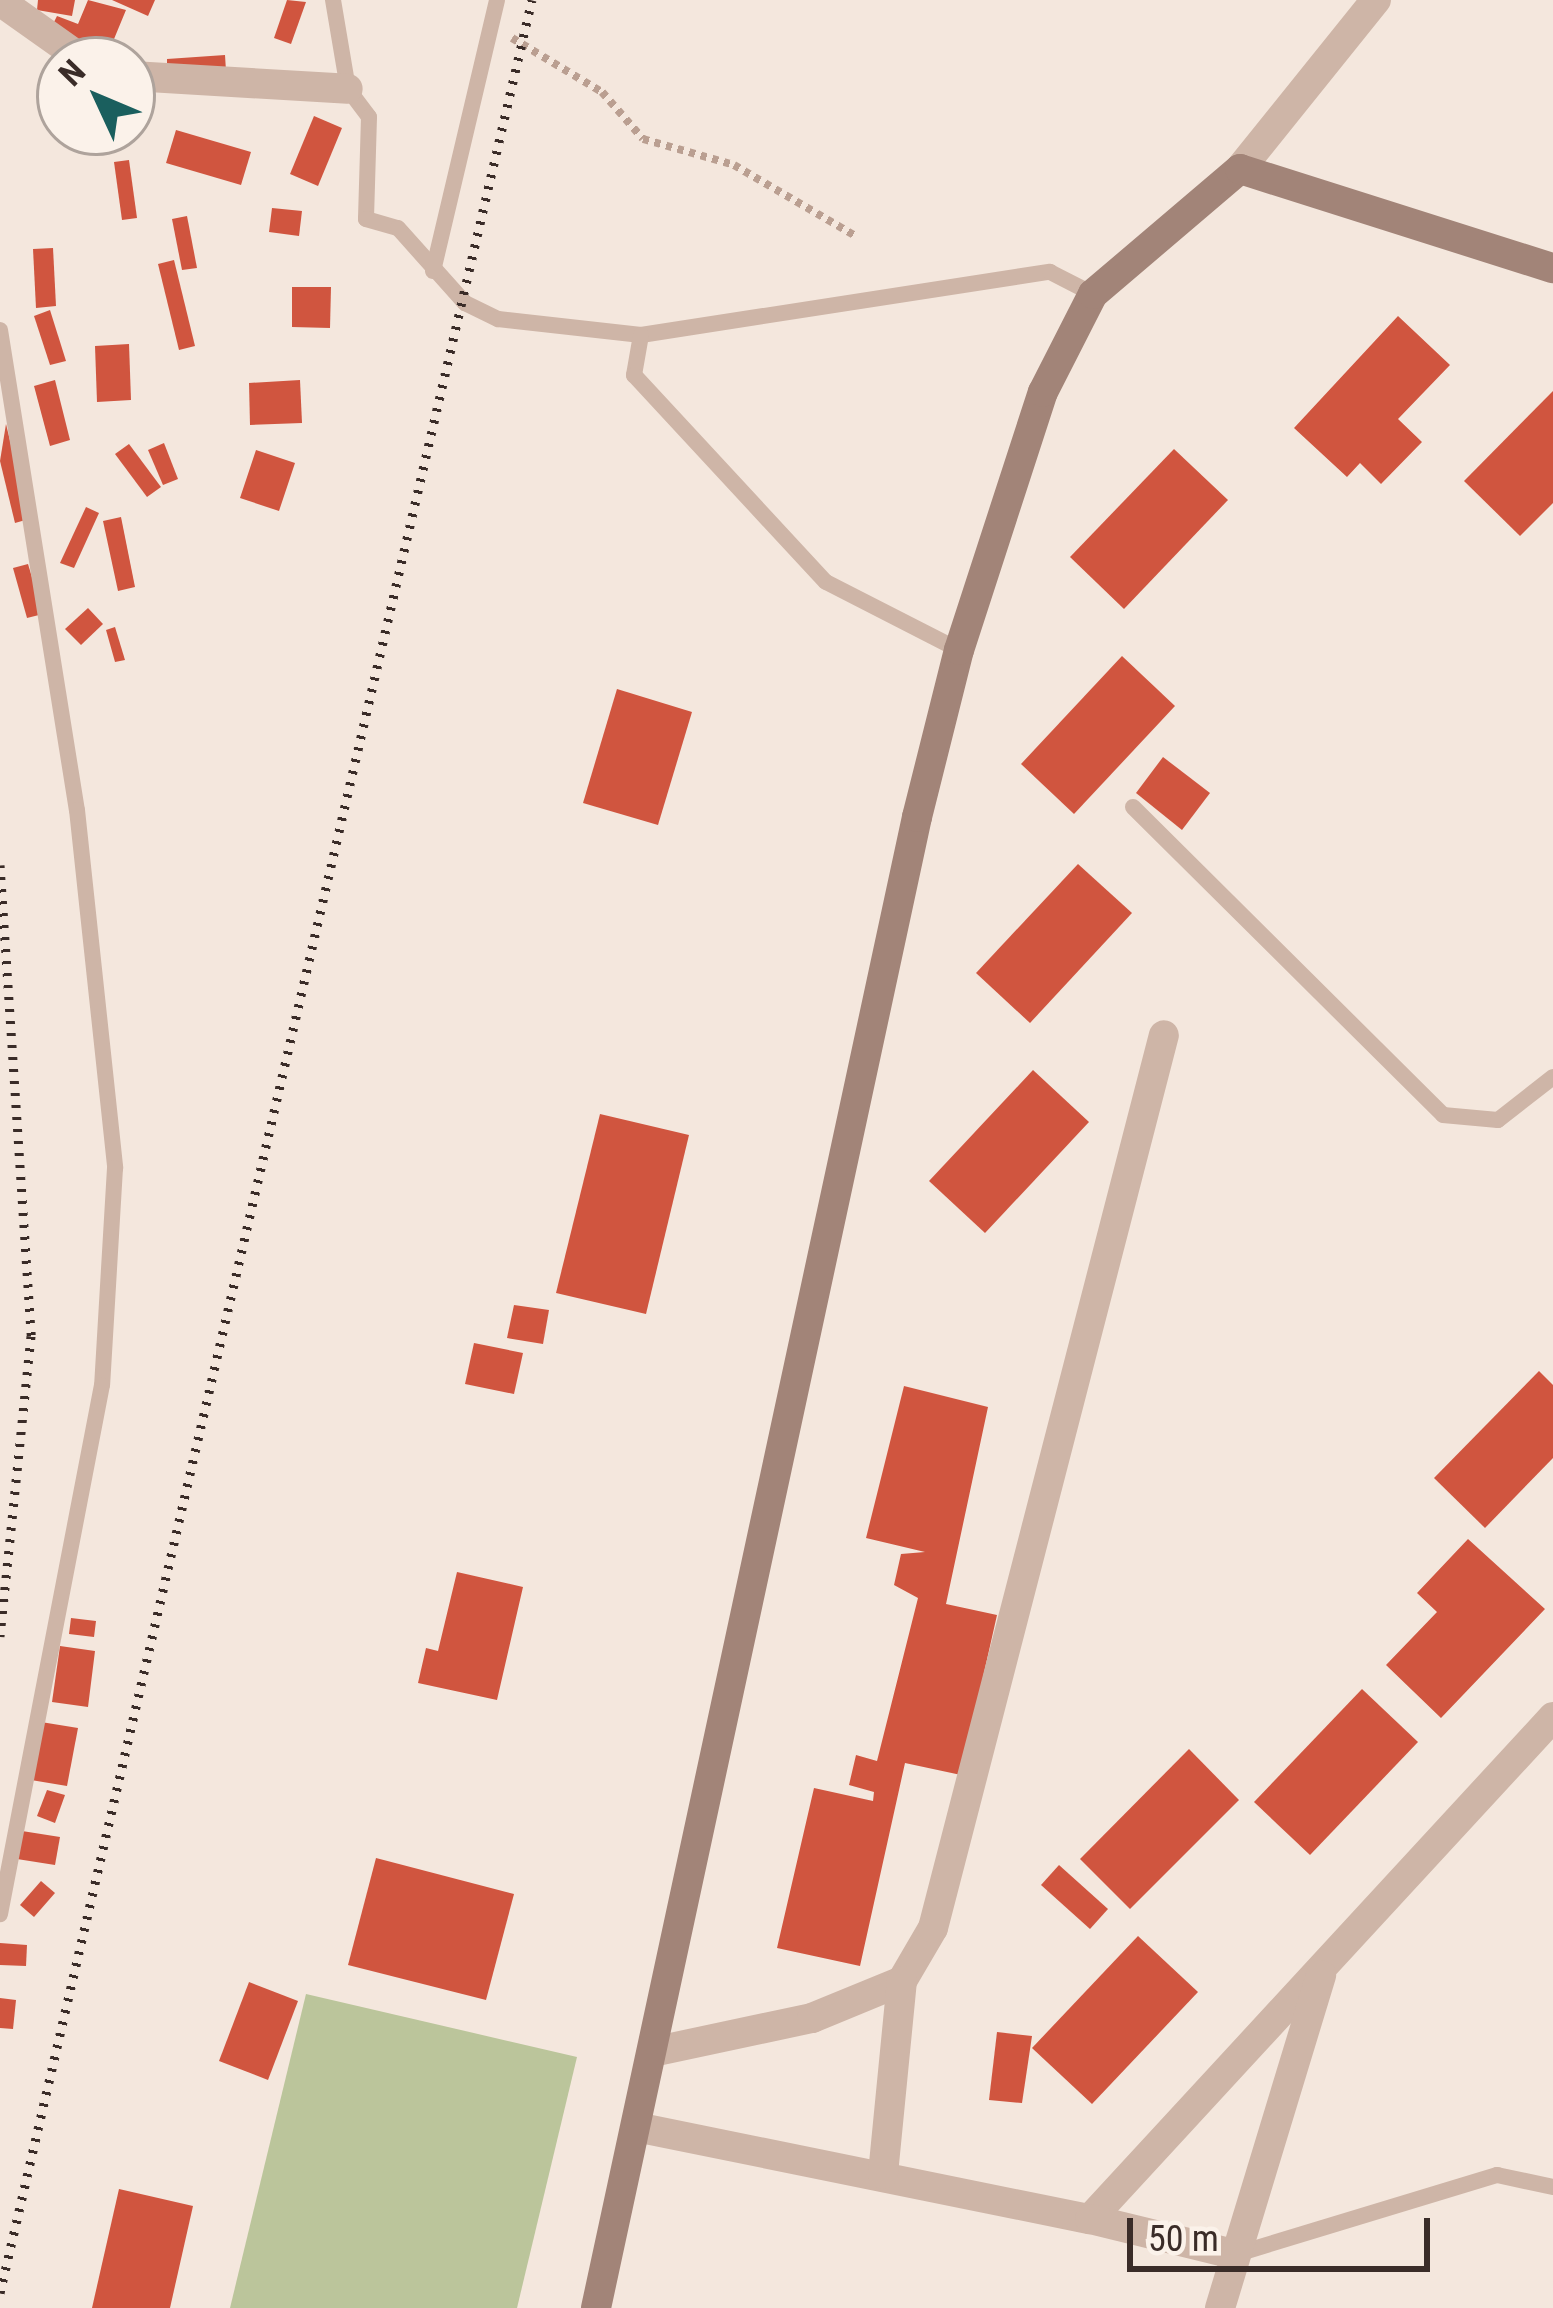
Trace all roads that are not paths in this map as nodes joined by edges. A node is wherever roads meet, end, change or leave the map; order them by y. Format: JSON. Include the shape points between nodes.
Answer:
{"nodes":[{"id":1,"x":333,"y":0,"type":"edge"},
{"id":2,"x":496,"y":0,"type":"edge"},
{"id":3,"x":1376,"y":0,"type":"edge"},
{"id":4,"x":0,"y":1,"type":"edge"},
{"id":5,"x":49,"y":36,"type":"edge"},
{"id":6,"x":156,"y":77,"type":"edge"},
{"id":7,"x":348,"y":88,"type":"junction"},
{"id":8,"x":1240,"y":170,"type":"junction"},
{"id":9,"x":1553,"y":268,"type":"edge"},
{"id":10,"x":433,"y":271,"type":"junction"},
{"id":11,"x":1093,"y":294,"type":"junction"},
{"id":12,"x":0,"y":330,"type":"edge"},
{"id":13,"x":641,"y":335,"type":"junction"},
{"id":14,"x":958,"y":650,"type":"junction"},
{"id":15,"x":1133,"y":807,"type":"dead end"},
{"id":16,"x":1164,"y":1035,"type":"dead end"},
{"id":17,"x":1553,"y":1077,"type":"edge"},
{"id":18,"x":1553,"y":1717,"type":"edge"},
{"id":19,"x":0,"y":1914,"type":"edge"},
{"id":20,"x":1326,"y":1961,"type":"junction"},
{"id":21,"x":902,"y":1982,"type":"junction"},
{"id":22,"x":652,"y":2052,"type":"junction"},
{"id":23,"x":637,"y":2127,"type":"junction"},
{"id":24,"x":883,"y":2174,"type":"junction"},
{"id":25,"x":1553,"y":2187,"type":"edge"},
{"id":26,"x":1090,"y":2219,"type":"junction"},
{"id":27,"x":1234,"y":2254,"type":"junction"},
{"id":28,"x":596,"y":2308,"type":"edge"},
{"id":29,"x":1220,"y":2308,"type":"edge"}],
"edges":[{"from":1,"to":7,"type":"lane"},
{"from":2,"to":10,"type":"lane"},
{"from":3,"to":8,"type":"street"},
{"from":4,"to":5,"type":"street"},
{"from":6,"to":7,"type":"street"},
{"from":7,"to":10,"type":"lane","via":[[370,117],[365,219],[398,228]]},
{"from":8,"to":9,"type":"street"},
{"from":8,"to":11,"type":"street"},
{"from":10,"to":13,"type":"lane","via":[[498,319]]},
{"from":11,"to":13,"type":"lane","via":[[1050,272]]},
{"from":11,"to":14,"type":"street","via":[[1043,392]]},
{"from":12,"to":19,"type":"lane","via":[[77,810],[115,1168],[102,1385]]},
{"from":13,"to":14,"type":"lane","via":[[634,375],[826,582]]},
{"from":14,"to":22,"type":"street"},
{"from":15,"to":17,"type":"lane","via":[[1442,1115],[1498,1120]]},
{"from":16,"to":21,"type":"street","via":[[933,1928]]},
{"from":18,"to":20,"type":"street"},
{"from":20,"to":26,"type":"street"},
{"from":20,"to":27,"type":"street"},
{"from":21,"to":22,"type":"street","via":[[812,2018]]},
{"from":21,"to":24,"type":"street"},
{"from":22,"to":23,"type":"street"},
{"from":23,"to":24,"type":"street"},
{"from":23,"to":28,"type":"street"},
{"from":24,"to":26,"type":"street"},
{"from":25,"to":27,"type":"lane","via":[[1497,2175]]},
{"from":26,"to":27,"type":"street"},
{"from":27,"to":29,"type":"street"}]}
